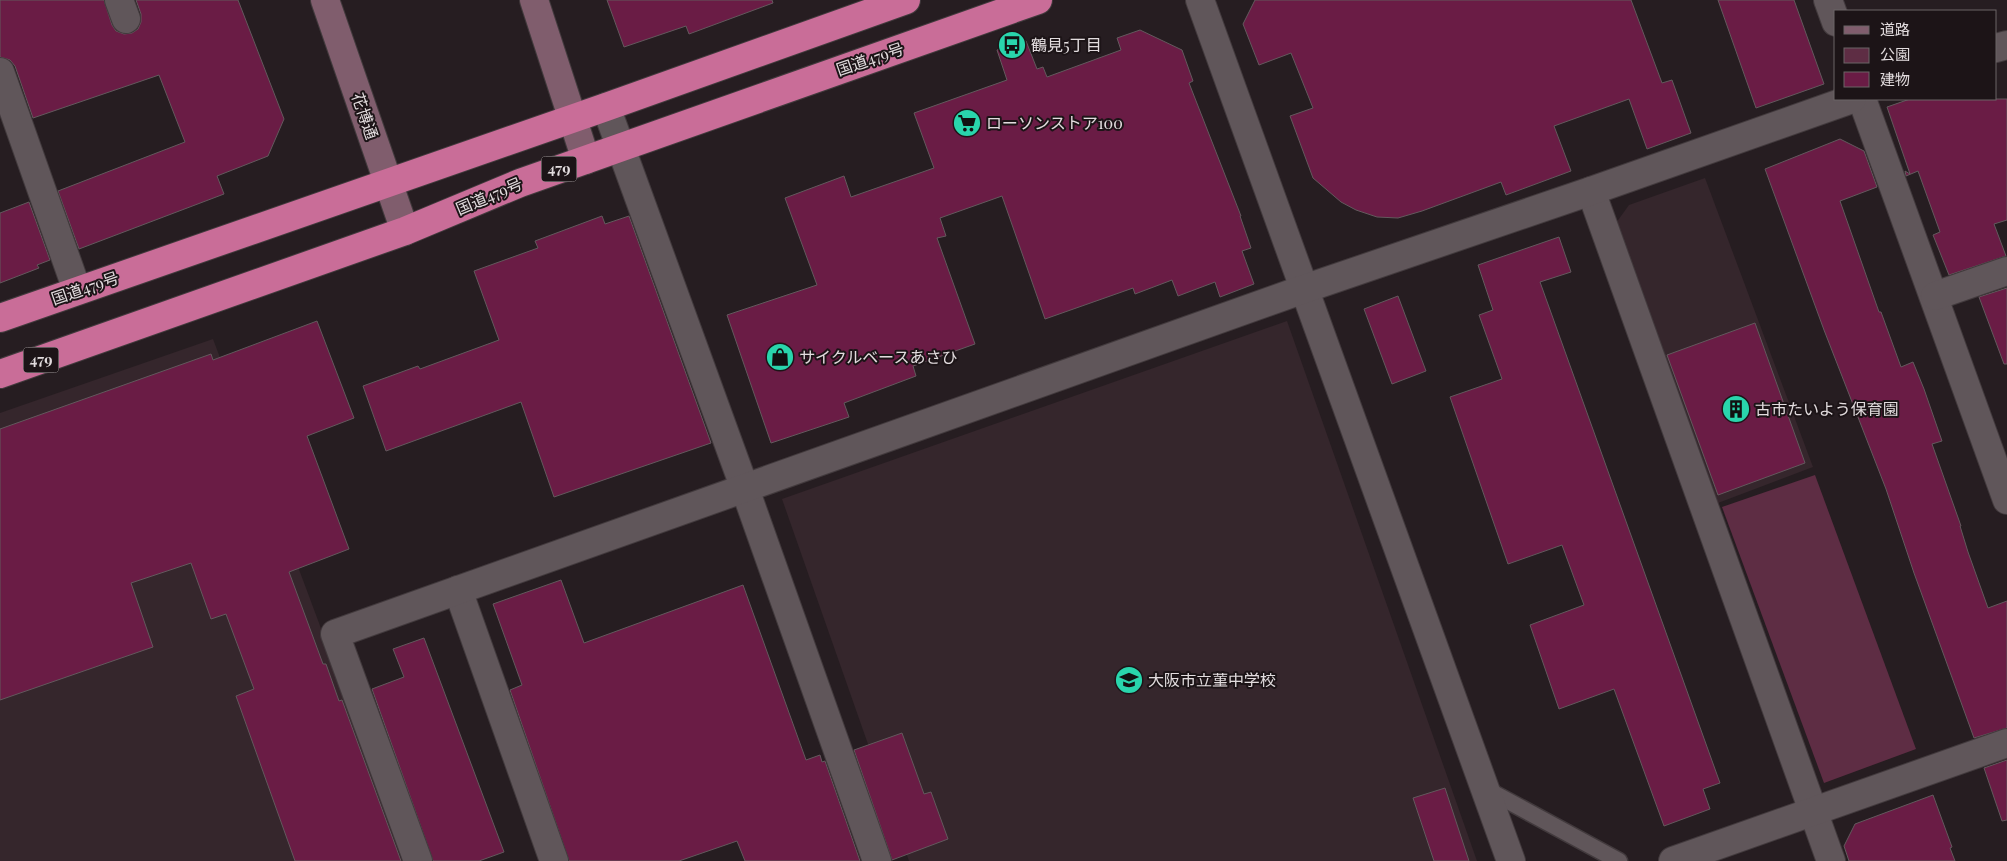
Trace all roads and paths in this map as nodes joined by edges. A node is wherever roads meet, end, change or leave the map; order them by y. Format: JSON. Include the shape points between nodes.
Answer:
{"nodes":[{"id":1,"x":325,"y":0,"type":"edge"},
{"id":2,"x":534,"y":0,"type":"edge"},
{"id":3,"x":906,"y":0,"type":"edge"},
{"id":4,"x":1038,"y":0,"type":"edge"},
{"id":5,"x":1200,"y":0,"type":"edge"},
{"id":6,"x":1828,"y":0,"type":"edge"},
{"id":7,"x":1834,"y":16,"type":"edge"},
{"id":8,"x":0,"y":72,"type":"edge"},
{"id":9,"x":1849,"y":100,"type":"edge"},
{"id":10,"x":1862,"y":100,"type":"edge"},
{"id":11,"x":606,"y":107,"type":"junction"},
{"id":12,"x":573,"y":119,"type":"junction"},
{"id":13,"x":620,"y":148,"type":"junction"},
{"id":14,"x":586,"y":160,"type":"junction"},
{"id":15,"x":388,"y":183,"type":"junction"},
{"id":16,"x":1591,"y":191,"type":"junction"},
{"id":17,"x":405,"y":231,"type":"junction"},
{"id":18,"x":2007,"y":271,"type":"edge"},
{"id":19,"x":1304,"y":289,"type":"junction"},
{"id":20,"x":77,"y":290,"type":"junction"},
{"id":21,"x":1935,"y":296,"type":"junction"},
{"id":22,"x":0,"y":318,"type":"edge"},
{"id":23,"x":0,"y":374,"type":"edge"},
{"id":24,"x":745,"y":489,"type":"junction"},
{"id":25,"x":2007,"y":500,"type":"edge"},
{"id":26,"x":458,"y":590,"type":"junction"},
{"id":27,"x":2007,"y":744,"type":"edge"},
{"id":28,"x":1484,"y":788,"type":"junction"},
{"id":29,"x":1814,"y":813,"type":"junction"},
{"id":30,"x":418,"y":861,"type":"edge"},
{"id":31,"x":554,"y":861,"type":"edge"},
{"id":32,"x":878,"y":861,"type":"edge"},
{"id":33,"x":1511,"y":861,"type":"edge"},
{"id":34,"x":1618,"y":861,"type":"edge"},
{"id":35,"x":1673,"y":861,"type":"edge"},
{"id":36,"x":1831,"y":861,"type":"edge"}],
"edges":[{"from":1,"to":15,"type":"street","name":"花博通"},
{"from":2,"to":12,"type":"street"},
{"from":3,"to":11,"type":"highway","name":"国道479号"},
{"from":4,"to":13,"type":"highway","name":"国道479号","number":"479"},
{"from":5,"to":19,"type":"street"},
{"from":6,"to":7,"type":"street"},
{"from":8,"to":20,"type":"street"},
{"from":9,"to":16,"type":"street"},
{"from":10,"to":21,"type":"street"},
{"from":11,"to":12,"type":"highway","name":"国道479号"},
{"from":11,"to":13,"type":"street"},
{"from":12,"to":14,"type":"street"},
{"from":12,"to":15,"type":"highway","name":"国道479号"},
{"from":13,"to":14,"type":"highway","name":"国道479号","number":"479"},
{"from":13,"to":24,"type":"street"},
{"from":14,"to":17,"type":"highway","name":"国道479号","number":"479","via":[[520,183]]},
{"from":15,"to":17,"type":"street","name":"花博通"},
{"from":15,"to":20,"type":"highway","name":"国道479号"},
{"from":16,"to":19,"type":"street"},
{"from":16,"to":29,"type":"street"},
{"from":17,"to":23,"type":"highway","name":"国道479号","number":"479"},
{"from":18,"to":21,"type":"street"},
{"from":19,"to":24,"type":"street"},
{"from":19,"to":28,"type":"street"},
{"from":20,"to":22,"type":"highway","name":"国道479号"},
{"from":21,"to":25,"type":"street"},
{"from":24,"to":26,"type":"street"},
{"from":24,"to":32,"type":"street"},
{"from":26,"to":30,"type":"street","via":[[335,634]]},
{"from":26,"to":31,"type":"street"},
{"from":27,"to":29,"type":"street"},
{"from":28,"to":33,"type":"street"},
{"from":28,"to":34,"type":"lane"},
{"from":29,"to":35,"type":"street"},
{"from":29,"to":36,"type":"street"}]}
